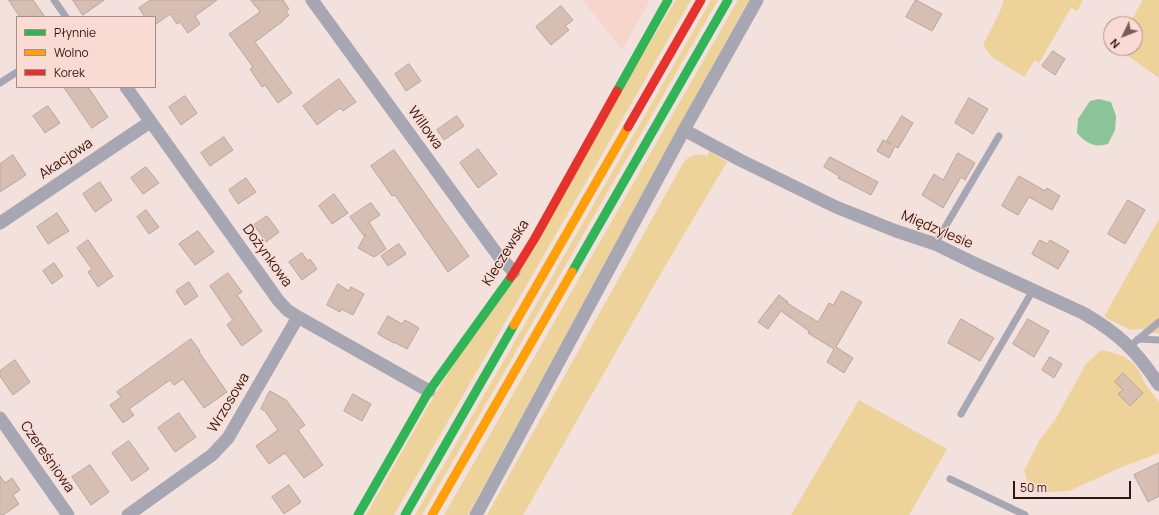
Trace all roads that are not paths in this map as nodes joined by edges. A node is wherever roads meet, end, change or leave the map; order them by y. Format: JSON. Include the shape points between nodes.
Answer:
{"nodes":[{"id":1,"x":54,"y":0,"type":"edge"},
{"id":2,"x":312,"y":0,"type":"edge"},
{"id":3,"x":668,"y":0,"type":"edge"},
{"id":4,"x":701,"y":0,"type":"edge"},
{"id":5,"x":728,"y":0,"type":"edge"},
{"id":6,"x":757,"y":0,"type":"edge"},
{"id":7,"x":65,"y":16,"type":"edge"},
{"id":8,"x":16,"y":73,"type":"edge"},
{"id":9,"x":0,"y":83,"type":"edge"},
{"id":10,"x":127,"y":88,"type":"edge"},
{"id":11,"x":150,"y":122,"type":"junction"},
{"id":12,"x":684,"y":130,"type":"junction"},
{"id":13,"x":999,"y":136,"type":"dead end"},
{"id":14,"x":0,"y":223,"type":"edge"},
{"id":15,"x":935,"y":244,"type":"junction"},
{"id":16,"x":514,"y":272,"type":"junction"},
{"id":17,"x":1033,"y":290,"type":"junction"},
{"id":18,"x":298,"y":318,"type":"junction"},
{"id":19,"x":1159,"y":322,"type":"edge"},
{"id":20,"x":1159,"y":340,"type":"edge"},
{"id":21,"x":1133,"y":343,"type":"junction"},
{"id":22,"x":1159,"y":385,"type":"edge"},
{"id":23,"x":429,"y":391,"type":"junction"},
{"id":24,"x":960,"y":414,"type":"dead end"},
{"id":25,"x":0,"y":418,"type":"edge"},
{"id":26,"x":950,"y":478,"type":"dead end"},
{"id":27,"x":68,"y":515,"type":"edge"},
{"id":28,"x":128,"y":515,"type":"edge"},
{"id":29,"x":358,"y":515,"type":"edge"},
{"id":30,"x":405,"y":515,"type":"edge"},
{"id":31,"x":432,"y":515,"type":"edge"},
{"id":32,"x":476,"y":515,"type":"edge"},
{"id":33,"x":1025,"y":515,"type":"edge"}],
"edges":[{"from":1,"to":7,"type":"lane"},
{"from":2,"to":16,"type":"street","name":"Willowa","via":[[497,254]]},
{"from":3,"to":16,"type":"main road","name":"Kleczewska"},
{"from":4,"to":30,"type":"main road"},
{"from":5,"to":31,"type":"main road"},
{"from":6,"to":12,"type":"street"},
{"from":8,"to":9,"type":"lane"},
{"from":10,"to":11,"type":"street","name":"Dożynkowa"},
{"from":11,"to":14,"type":"street","name":"Akacjowa"},
{"from":11,"to":18,"type":"street","name":"Dożynkowa","via":[[278,300]]},
{"from":12,"to":15,"type":"street","name":"Międzylesie","via":[[836,207]]},
{"from":12,"to":32,"type":"street"},
{"from":13,"to":15,"type":"lane"},
{"from":15,"to":17,"type":"street","name":"Międzylesie"},
{"from":16,"to":23,"type":"main road","name":"Kleczewska"},
{"from":17,"to":21,"type":"street","name":"Międzylesie","via":[[1089,317]]},
{"from":17,"to":24,"type":"lane"},
{"from":18,"to":23,"type":"street","name":"Dożynkowa"},
{"from":18,"to":28,"type":"street","name":"Wrzosowa","via":[[228,438],[212,455]]},
{"from":19,"to":21,"type":"lane"},
{"from":20,"to":21,"type":"lane"},
{"from":21,"to":22,"type":"street","name":"Międzylesie"},
{"from":23,"to":29,"type":"main road","name":"Kleczewska"},
{"from":25,"to":27,"type":"street","name":"Czereśniowa"},
{"from":26,"to":33,"type":"lane"}]}
